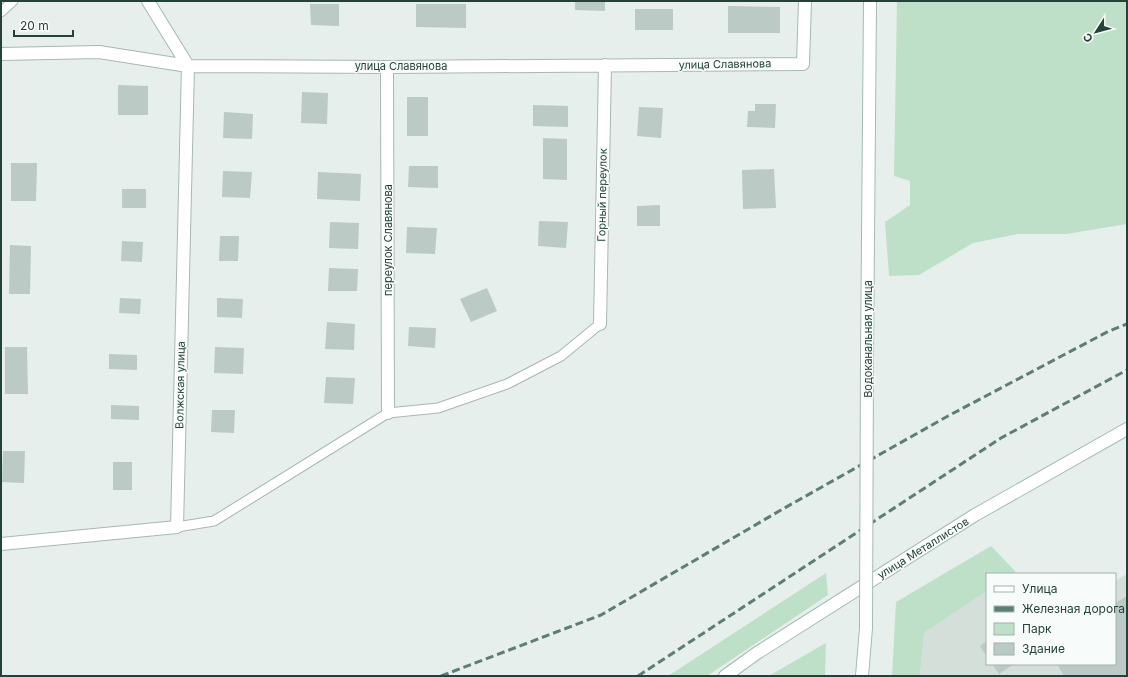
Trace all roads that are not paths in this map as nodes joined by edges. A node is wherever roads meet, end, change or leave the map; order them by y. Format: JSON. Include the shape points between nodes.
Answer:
{"nodes":[{"id":1,"x":13,"y":1,"type":"edge"},
{"id":2,"x":148,"y":1,"type":"edge"},
{"id":3,"x":805,"y":1,"type":"edge"},
{"id":4,"x":870,"y":1,"type":"edge"},
{"id":5,"x":1,"y":12,"type":"edge"},
{"id":6,"x":1,"y":54,"type":"edge"},
{"id":7,"x":605,"y":65,"type":"junction"},
{"id":8,"x":188,"y":66,"type":"junction"},
{"id":9,"x":387,"y":67,"type":"junction"},
{"id":10,"x":600,"y":324,"type":"joint"},
{"id":11,"x":388,"y":413,"type":"junction"},
{"id":12,"x":1127,"y":429,"type":"edge"},
{"id":13,"x":177,"y":526,"type":"junction"},
{"id":14,"x":1,"y":544,"type":"edge"},
{"id":15,"x":725,"y":676,"type":"edge"},
{"id":16,"x":862,"y":676,"type":"edge"}],
"edges":[{"from":1,"to":5,"type":"lane"},
{"from":2,"to":8,"type":"street"},
{"from":3,"to":7,"type":"street","name":"улица Славянова","via":[[803,64]]},
{"from":4,"to":16,"type":"street","name":"Водоканальная улица","bridge":true,"via":[[866,628]]},
{"from":6,"to":8,"type":"street","name":"улица Славянова","via":[[98,52]]},
{"from":7,"to":9,"type":"street","name":"улица Славянова"},
{"from":7,"to":10,"type":"street","name":"Горный переулок"},
{"from":8,"to":9,"type":"street","name":"улица Славянова"},
{"from":8,"to":13,"type":"street","name":"Волжская улица"},
{"from":9,"to":11,"type":"street","name":"переулок Славянова"},
{"from":10,"to":11,"type":"lane","via":[[561,356],[507,384],[438,408]]},
{"from":11,"to":13,"type":"lane","via":[[214,521]]},
{"from":12,"to":15,"type":"street","name":"улица Металлистов","via":[[976,515],[757,653]]},
{"from":13,"to":14,"type":"street"}]}
